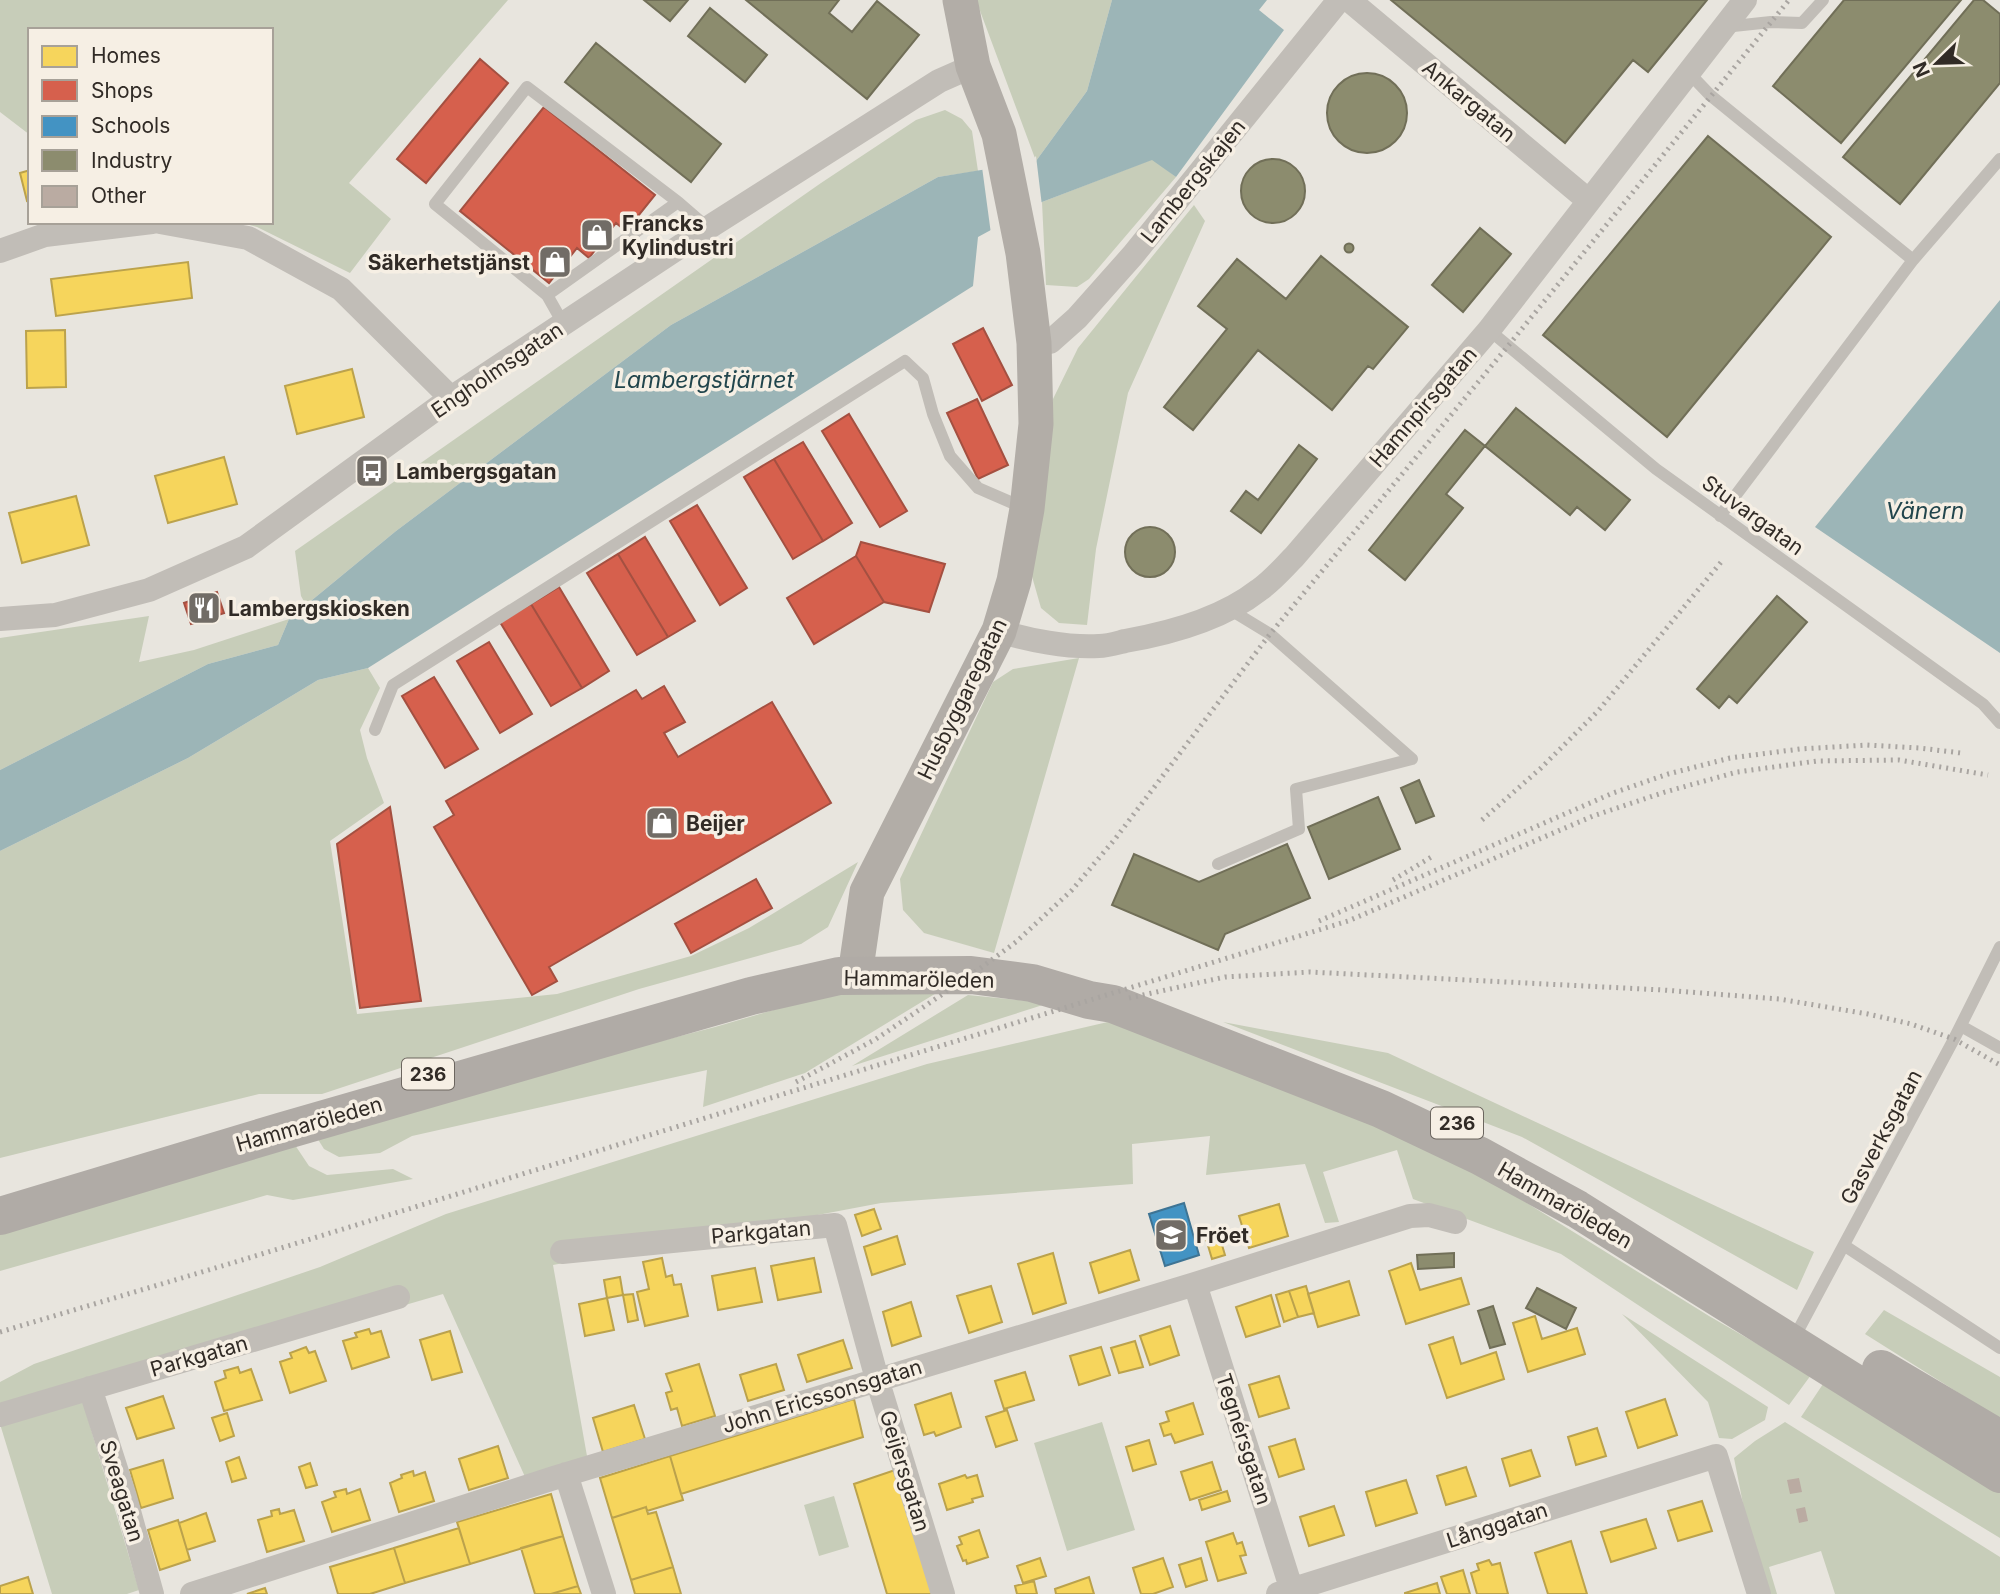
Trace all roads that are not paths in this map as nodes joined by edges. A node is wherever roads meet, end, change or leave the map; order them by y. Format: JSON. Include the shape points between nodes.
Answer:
{"nodes":[{"id":1,"x":960,"y":0,"type":"edge"},
{"id":2,"x":1339,"y":0,"type":"edge"},
{"id":3,"x":1349,"y":0,"type":"edge"},
{"id":4,"x":1745,"y":0,"type":"edge"},
{"id":5,"x":1823,"y":0,"type":"edge"},
{"id":6,"x":1724,"y":27,"type":"junction"},
{"id":7,"x":973,"y":66,"type":"junction"},
{"id":8,"x":1689,"y":73,"type":"junction"},
{"id":9,"x":2000,"y":159,"type":"edge"},
{"id":10,"x":1589,"y":201,"type":"junction"},
{"id":11,"x":678,"y":202,"type":"junction"},
{"id":12,"x":136,"y":224,"type":"edge"},
{"id":13,"x":171,"y":224,"type":"edge"},
{"id":14,"x":709,"y":228,"type":"junction"},
{"id":15,"x":0,"y":251,"type":"edge"},
{"id":16,"x":1913,"y":260,"type":"junction"},
{"id":17,"x":547,"y":295,"type":"junction"},
{"id":18,"x":564,"y":325,"type":"junction"},
{"id":19,"x":1489,"y":330,"type":"junction"},
{"id":20,"x":1034,"y":343,"type":"junction"},
{"id":21,"x":451,"y":398,"type":"junction"},
{"id":22,"x":1027,"y":509,"type":"junction"},
{"id":23,"x":1720,"y":516,"type":"junction"},
{"id":24,"x":1228,"y":609,"type":"junction"},
{"id":25,"x":0,"y":619,"type":"edge"},
{"id":26,"x":999,"y":631,"type":"junction"},
{"id":27,"x":2000,"y":723,"type":"edge"},
{"id":28,"x":375,"y":730,"type":"dead end"},
{"id":29,"x":1218,"y":864,"type":"dead end"},
{"id":30,"x":2000,"y":947,"type":"edge"},
{"id":31,"x":856,"y":963,"type":"junction"},
{"id":32,"x":1961,"y":1026,"type":"junction"},
{"id":33,"x":2000,"y":1048,"type":"edge"},
{"id":34,"x":0,"y":1200,"type":"edge"},
{"id":35,"x":0,"y":1216,"type":"edge"},
{"id":36,"x":1455,"y":1222,"type":"dead end"},
{"id":37,"x":835,"y":1225,"type":"joint"},
{"id":38,"x":1844,"y":1246,"type":"junction"},
{"id":39,"x":562,"y":1252,"type":"dead end"},
{"id":40,"x":1195,"y":1284,"type":"junction"},
{"id":41,"x":398,"y":1297,"type":"dead end"},
{"id":42,"x":1798,"y":1331,"type":"junction"},
{"id":43,"x":2000,"y":1348,"type":"edge"},
{"id":44,"x":877,"y":1380,"type":"junction"},
{"id":45,"x":90,"y":1388,"type":"junction"},
{"id":46,"x":0,"y":1415,"type":"edge"},
{"id":47,"x":2000,"y":1439,"type":"edge"},
{"id":48,"x":566,"y":1474,"type":"junction"},
{"id":49,"x":2000,"y":1474,"type":"edge"},
{"id":50,"x":1287,"y":1593,"type":"edge"},
{"id":51,"x":152,"y":1594,"type":"edge"},
{"id":52,"x":192,"y":1594,"type":"edge"},
{"id":53,"x":604,"y":1594,"type":"edge"},
{"id":54,"x":943,"y":1594,"type":"edge"},
{"id":55,"x":1759,"y":1594,"type":"edge"}],
"edges":[{"from":1,"to":7,"type":"street","name":"Husbyggaregatan"},
{"from":2,"to":20,"type":"street","name":"Lambergskajen","via":[[1077,318],[1050,342]]},
{"from":3,"to":10,"type":"street","name":"Ankargatan"},
{"from":4,"to":6,"type":"street","name":"Hamnpirsgatan"},
{"from":5,"to":6,"type":"lane","via":[[1802,23]]},
{"from":6,"to":8,"type":"street","name":"Hamnpirsgatan"},
{"from":7,"to":14,"type":"street","name":"Engholmsgatan","via":[[939,81]]},
{"from":7,"to":20,"type":"street","name":"Husbyggaregatan","via":[[999,134],[1025,264]]},
{"from":8,"to":10,"type":"street","name":"Hamnpirsgatan"},
{"from":8,"to":16,"type":"lane"},
{"from":9,"to":16,"type":"lane"},
{"from":10,"to":19,"type":"street","name":"Hamnpirsgatan"},
{"from":11,"to":14,"type":"lane"},
{"from":11,"to":17,"type":"lane"},
{"from":11,"to":17,"type":"lane","via":[[527,87],[435,204]]},
{"from":12,"to":15,"type":"street","via":[[45,235]]},
{"from":13,"to":21,"type":"street","via":[[248,238],[341,289]]},
{"from":14,"to":18,"type":"street","name":"Engholmsgatan"},
{"from":16,"to":23,"type":"lane"},
{"from":17,"to":18,"type":"lane"},
{"from":18,"to":21,"type":"street","name":"Engholmsgatan"},
{"from":19,"to":23,"type":"lane","name":"Stuvargatan","via":[[1656,469]]},
{"from":19,"to":24,"type":"street","name":"Hamnpirsgatan","via":[[1294,557],[1259,590]]},
{"from":20,"to":22,"type":"street","name":"Husbyggaregatan","via":[[1036,424]]},
{"from":21,"to":25,"type":"street","name":"Engholmsgatan","via":[[246,547],[149,590],[55,615]]},
{"from":22,"to":26,"type":"street","name":"Husbyggaregatan"},
{"from":22,"to":28,"type":"lane","via":[[978,488],[950,456],[923,378],[905,361],[393,685]]},
{"from":23,"to":27,"type":"lane","name":"Stuvargatan","via":[[1983,704]]},
{"from":24,"to":26,"type":"street","name":"Hamnpirsgatan","via":[[1161,633],[1099,646],[1051,643]]},
{"from":24,"to":29,"type":"lane","via":[[1270,634],[1412,760],[1296,789],[1299,829]]},
{"from":26,"to":31,"type":"street","name":"Husbyggaregatan","via":[[867,892]]},
{"from":30,"to":32,"type":"lane","name":"Gasverksgatan"},
{"from":31,"to":34,"type":"main road","name":"Hammaröleden","number":"236","via":[[748,979]]},
{"from":31,"to":35,"type":"main road","name":"Hammaröleden","number":"236","via":[[839,976],[751,996]]},
{"from":31,"to":42,"type":"main road","name":"Hammaröleden","number":"236","via":[[911,976],[971,975],[1032,984],[1113,1004],[1381,1110],[1480,1156]]},
{"from":32,"to":33,"type":"lane"},
{"from":32,"to":38,"type":"lane","name":"Gasverksgatan"},
{"from":36,"to":40,"type":"street","name":"John Ericssonsgatan","via":[[1429,1215],[1409,1216]]},
{"from":37,"to":39,"type":"street","name":"Parkgatan"},
{"from":37,"to":44,"type":"street","name":"Geijersgatan"},
{"from":38,"to":42,"type":"lane","name":"Gasverksgatan"},
{"from":38,"to":43,"type":"lane"},
{"from":40,"to":44,"type":"street","name":"John Ericssonsgatan"},
{"from":40,"to":50,"type":"street","name":"Tegnérsgatan"},
{"from":41,"to":45,"type":"street","name":"Parkgatan"},
{"from":42,"to":47,"type":"main road","name":"Hammaröleden","number":"236","via":[[1846,1349]]},
{"from":42,"to":49,"type":"main road","name":"Hammaröleden","number":"236","via":[[1828,1367]]},
{"from":44,"to":48,"type":"street","name":"John Ericssonsgatan"},
{"from":44,"to":54,"type":"street","name":"Geijersgatan"},
{"from":45,"to":46,"type":"street","name":"Parkgatan"},
{"from":45,"to":51,"type":"street","name":"Sveagatan"},
{"from":48,"to":52,"type":"street","name":"John Ericssonsgatan"},
{"from":48,"to":53,"type":"street"},
{"from":50,"to":55,"type":"street","name":"Långgatan","via":[[1716,1456]]}]}
